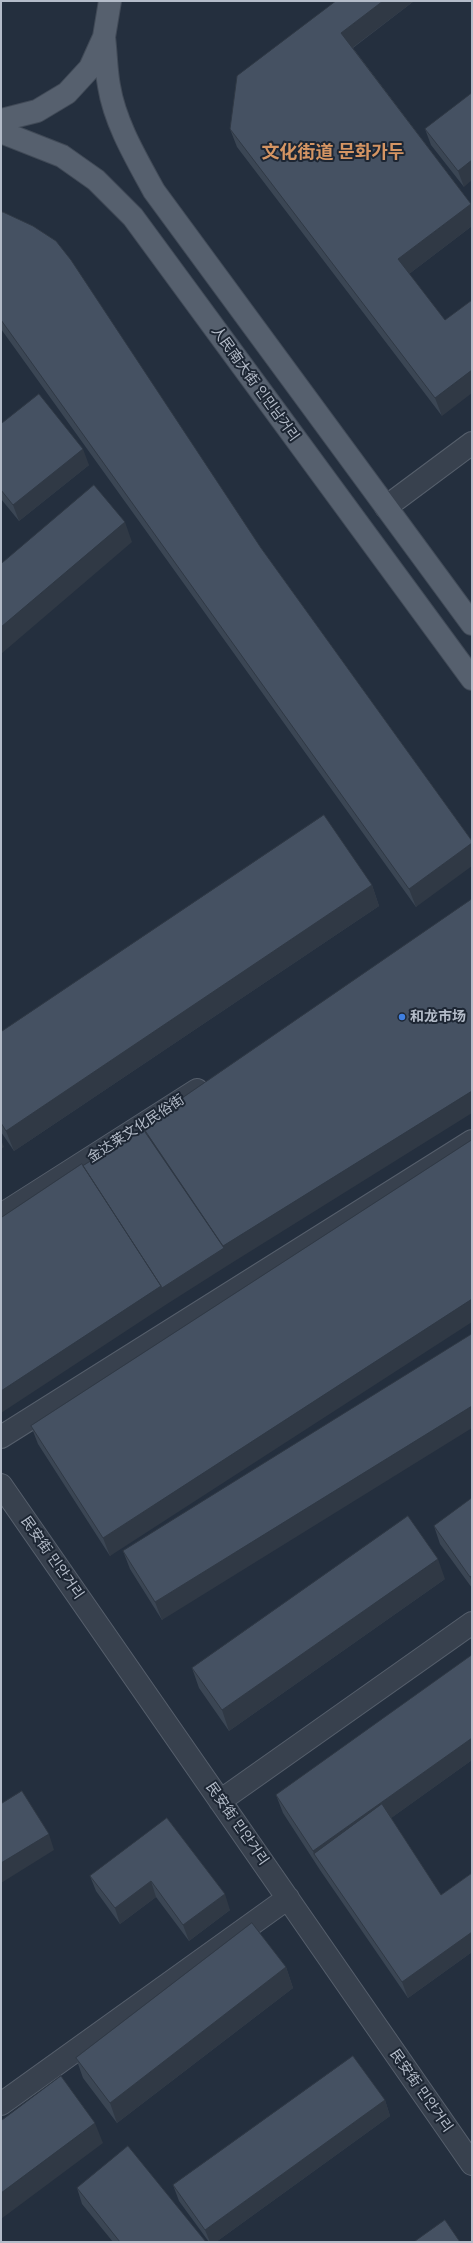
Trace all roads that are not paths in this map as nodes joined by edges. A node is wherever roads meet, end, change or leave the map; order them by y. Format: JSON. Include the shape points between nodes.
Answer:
{"nodes":[{"id":1,"x":110,"y":1,"type":"edge"},
{"id":2,"x":104,"y":36,"type":"junction"},
{"id":3,"x":1,"y":120,"type":"edge"},
{"id":4,"x":1,"y":132,"type":"edge"},
{"id":5,"x":472,"y":444,"type":"edge"},
{"id":6,"x":386,"y":507,"type":"junction"},
{"id":7,"x":472,"y":624,"type":"edge"},
{"id":8,"x":472,"y":679,"type":"edge"},
{"id":9,"x":216,"y":1077,"type":"edge"},
{"id":10,"x":472,"y":1141,"type":"edge"},
{"id":11,"x":1,"y":1215,"type":"edge"},
{"id":12,"x":1,"y":1437,"type":"edge"},
{"id":13,"x":1,"y":1485,"type":"edge"},
{"id":14,"x":472,"y":1622,"type":"edge"},
{"id":15,"x":220,"y":1801,"type":"junction"},
{"id":16,"x":288,"y":1898,"type":"junction"},
{"id":17,"x":1,"y":2104,"type":"edge"},
{"id":18,"x":472,"y":2164,"type":"edge"}],
"edges":[{"from":1,"to":2,"type":"main road"},
{"from":2,"to":3,"type":"main road","via":[[90,68],[67,93],[38,111]]},
{"from":2,"to":6,"type":"main road","via":[[109,86],[116,112],[130,147],[154,191]]},
{"from":4,"to":8,"type":"main road","name":"人民南大街 인민남거리","via":[[62,156],[96,180],[133,217]]},
{"from":5,"to":6,"type":"street"},
{"from":6,"to":7,"type":"main road"},
{"from":9,"to":11,"type":"street","name":"金达莱文化民俗街"},
{"from":10,"to":12,"type":"street"},
{"from":13,"to":15,"type":"street","name":"民安街 민안거리"},
{"from":14,"to":15,"type":"street"},
{"from":15,"to":16,"type":"street","name":"民安街 민안거리"},
{"from":16,"to":17,"type":"street"},
{"from":16,"to":18,"type":"street","name":"民安街 민안거리"}]}
